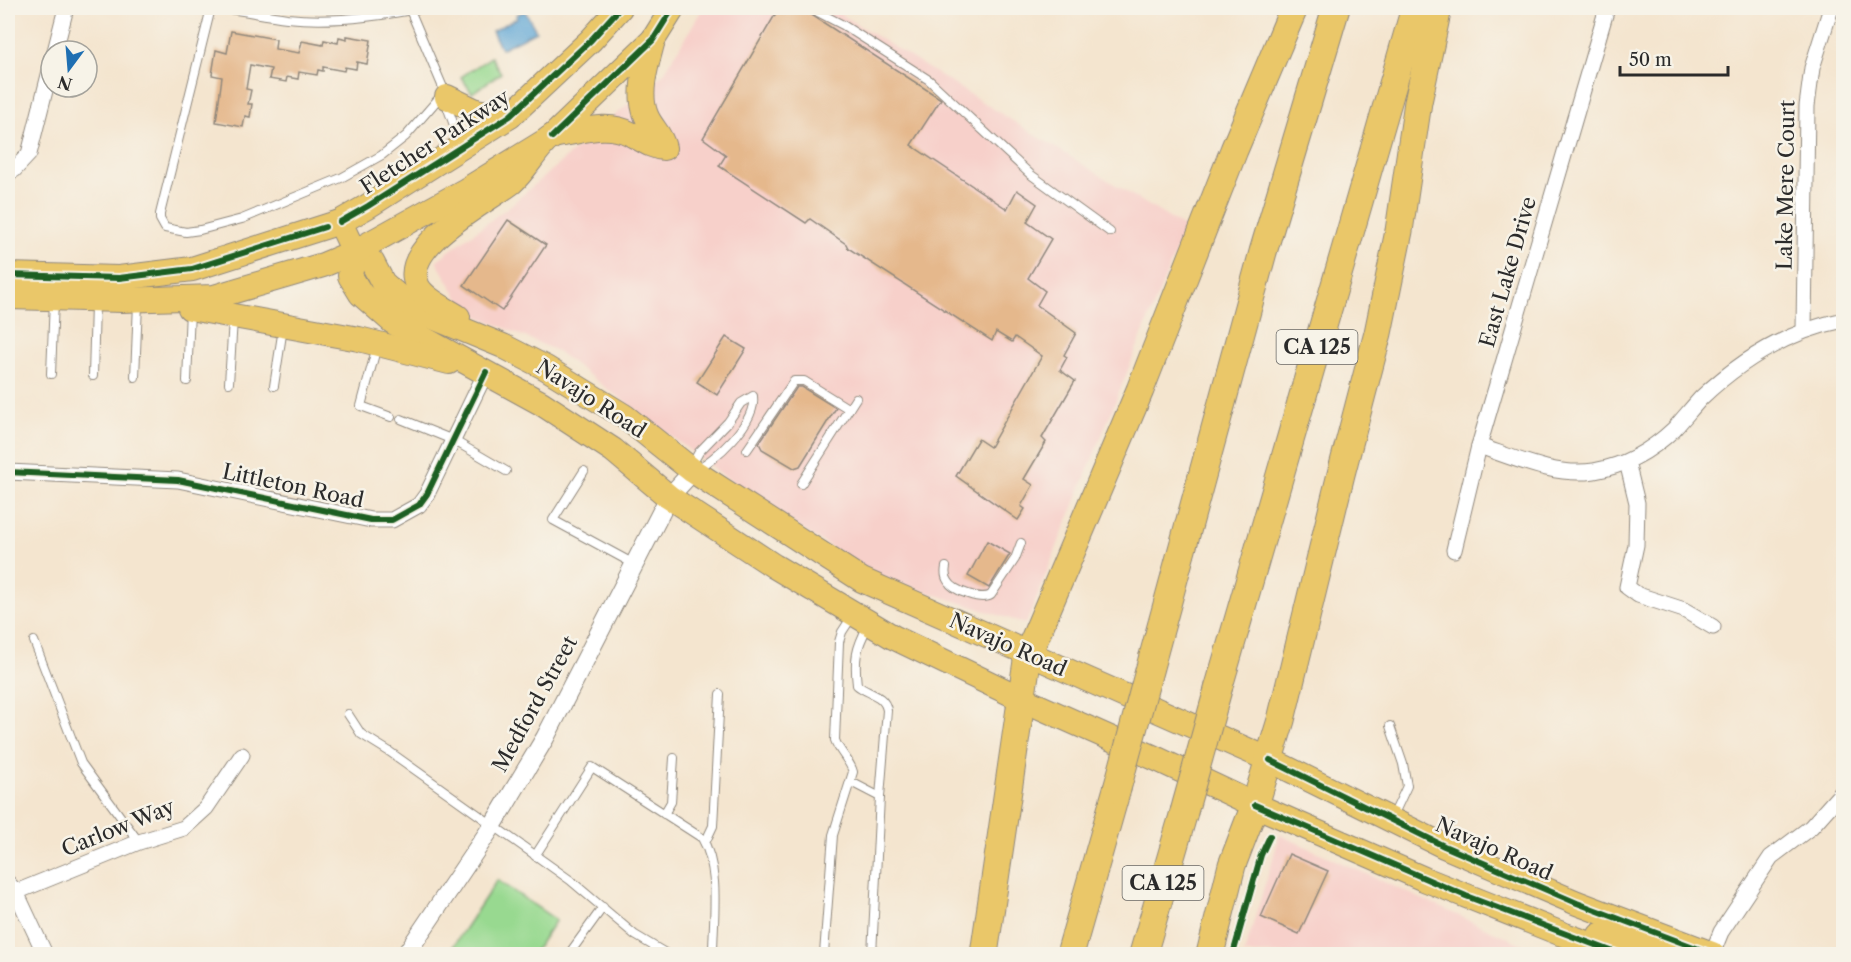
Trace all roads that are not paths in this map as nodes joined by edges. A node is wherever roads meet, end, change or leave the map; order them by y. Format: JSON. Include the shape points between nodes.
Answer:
{"nodes":[{"id":1,"x":66,"y":8,"type":"edge"},
{"id":2,"x":211,"y":8,"type":"edge"},
{"id":3,"x":222,"y":8,"type":"edge"},
{"id":4,"x":420,"y":8,"type":"edge"},
{"id":5,"x":620,"y":8,"type":"edge"},
{"id":6,"x":673,"y":8,"type":"edge"},
{"id":7,"x":810,"y":8,"type":"edge"},
{"id":8,"x":1294,"y":8,"type":"edge"},
{"id":9,"x":1336,"y":8,"type":"edge"},
{"id":10,"x":1415,"y":8,"type":"edge"},
{"id":11,"x":1438,"y":8,"type":"edge"},
{"id":12,"x":1607,"y":8,"type":"edge"},
{"id":13,"x":1831,"y":8,"type":"edge"},
{"id":14,"x":410,"y":10,"type":"junction"},
{"id":15,"x":58,"y":39,"type":"edge"},
{"id":16,"x":653,"y":40,"type":"junction"},
{"id":17,"x":447,"y":97,"type":"junction"},
{"id":18,"x":43,"y":99,"type":"edge"},
{"id":19,"x":510,"y":116,"type":"junction"},
{"id":20,"x":552,"y":137,"type":"junction"},
{"id":21,"x":461,"y":146,"type":"junction"},
{"id":22,"x":8,"y":174,"type":"edge"},
{"id":23,"x":340,"y":222,"type":"junction"},
{"id":24,"x":1110,"y":232,"type":"dead end"},
{"id":25,"x":354,"y":252,"type":"junction"},
{"id":26,"x":8,"y":275,"type":"edge"},
{"id":27,"x":8,"y":297,"type":"edge"},
{"id":28,"x":54,"y":298,"type":"junction"},
{"id":29,"x":95,"y":299,"type":"junction"},
{"id":30,"x":130,"y":301,"type":"junction"},
{"id":31,"x":190,"y":308,"type":"junction"},
{"id":32,"x":234,"y":315,"type":"junction"},
{"id":33,"x":1844,"y":320,"type":"edge"},
{"id":34,"x":284,"y":324,"type":"junction"},
{"id":35,"x":1804,"y":330,"type":"junction"},
{"id":36,"x":378,"y":345,"type":"junction"},
{"id":37,"x":503,"y":346,"type":"junction"},
{"id":38,"x":486,"y":372,"type":"junction"},
{"id":39,"x":51,"y":374,"type":"dead end"},
{"id":40,"x":93,"y":376,"type":"dead end"},
{"id":41,"x":135,"y":377,"type":"dead end"},
{"id":42,"x":187,"y":381,"type":"dead end"},
{"id":43,"x":229,"y":383,"type":"dead end"},
{"id":44,"x":274,"y":386,"type":"dead end"},
{"id":45,"x":856,"y":398,"type":"dead end"},
{"id":46,"x":849,"y":409,"type":"junction"},
{"id":47,"x":391,"y":417,"type":"dead end"},
{"id":48,"x":401,"y":419,"type":"dead end"},
{"id":49,"x":453,"y":440,"type":"junction"},
{"id":50,"x":1479,"y":446,"type":"junction"},
{"id":51,"x":747,"y":450,"type":"dead end"},
{"id":52,"x":1627,"y":462,"type":"junction"},
{"id":53,"x":506,"y":471,"type":"dead end"},
{"id":54,"x":584,"y":471,"type":"dead end"},
{"id":55,"x":693,"y":471,"type":"junction"},
{"id":56,"x":8,"y":472,"type":"edge"},
{"id":57,"x":801,"y":484,"type":"dead end"},
{"id":58,"x":669,"y":497,"type":"junction"},
{"id":59,"x":1020,"y":543,"type":"dead end"},
{"id":60,"x":1454,"y":550,"type":"dead end"},
{"id":61,"x":634,"y":564,"type":"junction"},
{"id":62,"x":946,"y":567,"type":"dead end"},
{"id":63,"x":862,"y":619,"type":"junction"},
{"id":64,"x":1713,"y":627,"type":"dead end"},
{"id":65,"x":33,"y":641,"type":"dead end"},
{"id":66,"x":1028,"y":654,"type":"junction"},
{"id":67,"x":720,"y":694,"type":"dead end"},
{"id":68,"x":1022,"y":699,"type":"junction"},
{"id":69,"x":348,"y":714,"type":"dead end"},
{"id":70,"x":1390,"y":726,"type":"dead end"},
{"id":71,"x":242,"y":755,"type":"dead end"},
{"id":72,"x":674,"y":758,"type":"dead end"},
{"id":73,"x":1270,"y":760,"type":"junction"},
{"id":74,"x":851,"y":782,"type":"junction"},
{"id":75,"x":1844,"y":790,"type":"edge"},
{"id":76,"x":880,"y":797,"type":"junction"},
{"id":77,"x":1255,"y":805,"type":"junction"},
{"id":78,"x":1184,"y":812,"type":"junction"},
{"id":79,"x":664,"y":813,"type":"junction"},
{"id":80,"x":1391,"y":820,"type":"junction"},
{"id":81,"x":493,"y":825,"type":"junction"},
{"id":82,"x":1103,"y":837,"type":"junction"},
{"id":83,"x":139,"y":842,"type":"junction"},
{"id":84,"x":705,"y":843,"type":"junction"},
{"id":85,"x":536,"y":856,"type":"junction"},
{"id":86,"x":10,"y":891,"type":"edge"},
{"id":87,"x":603,"y":907,"type":"junction"},
{"id":88,"x":1562,"y":934,"type":"junction"},
{"id":89,"x":45,"y":954,"type":"edge"},
{"id":90,"x":406,"y":954,"type":"edge"},
{"id":91,"x":569,"y":954,"type":"edge"},
{"id":92,"x":667,"y":954,"type":"edge"},
{"id":93,"x":713,"y":954,"type":"edge"},
{"id":94,"x":824,"y":954,"type":"edge"},
{"id":95,"x":872,"y":954,"type":"edge"},
{"id":96,"x":984,"y":954,"type":"edge"},
{"id":97,"x":1053,"y":954,"type":"edge"},
{"id":98,"x":1070,"y":954,"type":"edge"},
{"id":99,"x":1143,"y":954,"type":"edge"},
{"id":100,"x":1158,"y":954,"type":"edge"},
{"id":101,"x":1210,"y":954,"type":"edge"},
{"id":102,"x":1619,"y":954,"type":"edge"},
{"id":103,"x":1661,"y":954,"type":"edge"},
{"id":104,"x":1712,"y":954,"type":"edge"}],
"edges":[{"from":1,"to":15,"type":"street"},
{"from":2,"to":17,"type":"lane","via":[[160,214],[165,228],[186,232],[242,219],[341,178],[382,155],[406,136],[439,98]]},
{"from":3,"to":14,"type":"lane","via":[[289,18],[342,19]]},
{"from":4,"to":14,"type":"lane"},
{"from":5,"to":19,"type":"main road","name":"Fletcher Parkway"},
{"from":6,"to":16,"type":"main road"},
{"from":7,"to":24,"type":"lane","via":[[929,80],[1030,174]]},
{"from":8,"to":66,"type":"highway","via":[[1140,390]]},
{"from":9,"to":82,"type":"highway","number":"CA 125","bridge":true,"via":[[1263,252]]},
{"from":10,"to":78,"type":"highway","number":"CA 125","bridge":true},
{"from":11,"to":73,"type":"highway","via":[[1378,333]]},
{"from":12,"to":50,"type":"street","name":"East Lake Drive"},
{"from":13,"to":35,"type":"street","name":"Lake Mere Court","via":[[1815,57],[1807,106]]},
{"from":14,"to":17,"type":"lane"},
{"from":16,"to":20,"type":"main road"},
{"from":16,"to":20,"type":"main road","via":[[642,102],[664,148],[609,127]]},
{"from":17,"to":19,"type":"main road","via":[[476,111]]},
{"from":17,"to":21,"type":"lane"},
{"from":18,"to":22,"type":"street","via":[[29,154]]},
{"from":19,"to":21,"type":"main road","name":"Fletcher Parkway"},
{"from":20,"to":25,"type":"main road"},
{"from":20,"to":37,"type":"main road","via":[[513,181],[450,224],[426,248],[416,266],[418,287],[426,296]]},
{"from":21,"to":23,"type":"main road","name":"Fletcher Parkway"},
{"from":23,"to":25,"type":"main road","name":"Navajo Road"},
{"from":23,"to":26,"type":"main road","name":"Fletcher Parkway","via":[[192,269],[119,278]]},
{"from":25,"to":30,"type":"main road","via":[[214,297]]},
{"from":25,"to":37,"type":"main road","name":"Navajo Road","via":[[372,262],[383,283],[413,309]]},
{"from":25,"to":38,"type":"main road","name":"Navajo Road","via":[[350,276],[361,294],[393,322]]},
{"from":27,"to":28,"type":"main road"},
{"from":28,"to":29,"type":"main road"},
{"from":28,"to":39,"type":"lane"},
{"from":29,"to":30,"type":"main road"},
{"from":29,"to":40,"type":"lane"},
{"from":30,"to":31,"type":"main road"},
{"from":30,"to":41,"type":"lane"},
{"from":31,"to":32,"type":"main road"},
{"from":31,"to":42,"type":"lane"},
{"from":32,"to":34,"type":"main road"},
{"from":32,"to":43,"type":"lane"},
{"from":33,"to":35,"type":"street"},
{"from":34,"to":36,"type":"main road"},
{"from":34,"to":44,"type":"lane"},
{"from":35,"to":52,"type":"street","via":[[1770,346],[1736,369],[1663,438]]},
{"from":36,"to":38,"type":"main road"},
{"from":36,"to":47,"type":"lane","via":[[361,406]]},
{"from":37,"to":55,"type":"main road","name":"Navajo Road","via":[[624,416]]},
{"from":38,"to":49,"type":"street","name":"Littleton Road"},
{"from":38,"to":58,"type":"main road","name":"Navajo Road","via":[[613,450]]},
{"from":45,"to":46,"type":"lane"},
{"from":46,"to":51,"type":"lane","via":[[804,381],[794,381]]},
{"from":46,"to":57,"type":"lane"},
{"from":48,"to":49,"type":"lane"},
{"from":49,"to":53,"type":"lane"},
{"from":49,"to":56,"type":"street","name":"Littleton Road","via":[[419,505],[392,520],[371,520],[178,480]]},
{"from":50,"to":52,"type":"street","via":[[1552,470],[1593,471]]},
{"from":50,"to":60,"type":"street","name":"East Lake Drive"},
{"from":52,"to":64,"type":"street","via":[[1637,503],[1636,545],[1627,587],[1638,595],[1684,610]]},
{"from":54,"to":61,"type":"lane","via":[[553,520]]},
{"from":55,"to":55,"type":"lane","via":[[710,462],[732,440],[752,409],[753,396],[741,403],[699,452]]},
{"from":55,"to":58,"type":"street","name":"Medford Street"},
{"from":55,"to":66,"type":"main road","name":"Navajo Road","via":[[862,580]]},
{"from":58,"to":61,"type":"street","name":"Medford Street"},
{"from":58,"to":63,"type":"main road","name":"Navajo Road"},
{"from":59,"to":62,"type":"lane","via":[[1015,559],[986,598],[951,586]]},
{"from":61,"to":81,"type":"street","name":"Medford Street","via":[[545,738]]},
{"from":63,"to":68,"type":"main road","name":"Navajo Road"},
{"from":63,"to":74,"type":"lane","via":[[842,632],[839,642],[835,740],[851,765]]},
{"from":63,"to":76,"type":"lane","via":[[857,685],[882,699],[887,710]]},
{"from":65,"to":83,"type":"lane","via":[[81,763]]},
{"from":66,"to":68,"type":"highway"},
{"from":66,"to":73,"type":"main road","name":"Navajo Road"},
{"from":67,"to":84,"type":"lane","via":[[713,826]]},
{"from":68,"to":77,"type":"main road","name":"Navajo Road"},
{"from":68,"to":96,"type":"highway"},
{"from":69,"to":81,"type":"lane","via":[[361,735]]},
{"from":70,"to":80,"type":"lane","via":[[1407,786]]},
{"from":71,"to":83,"type":"street","name":"Carlow Way","via":[[206,808],[184,828]]},
{"from":72,"to":79,"type":"lane","via":[[670,802]]},
{"from":73,"to":77,"type":"highway"},
{"from":73,"to":80,"type":"main road","name":"Navajo Road"},
{"from":74,"to":76,"type":"lane"},
{"from":74,"to":94,"type":"lane","via":[[833,835]]},
{"from":75,"to":104,"type":"street","via":[[1811,826],[1771,857],[1720,932]]},
{"from":76,"to":95,"type":"lane"},
{"from":77,"to":88,"type":"main road","name":"Navajo Road"},
{"from":77,"to":101,"type":"highway","via":[[1232,865]]},
{"from":78,"to":99,"type":"highway","number":"CA 125"},
{"from":78,"to":100,"type":"highway"},
{"from":79,"to":84,"type":"lane"},
{"from":79,"to":85,"type":"lane","via":[[592,767]]},
{"from":80,"to":104,"type":"main road","name":"Navajo Road","via":[[1577,903]]},
{"from":81,"to":85,"type":"lane"},
{"from":81,"to":90,"type":"street","name":"Medford Street"},
{"from":82,"to":97,"type":"highway"},
{"from":82,"to":98,"type":"highway","number":"CA 125"},
{"from":83,"to":86,"type":"street","name":"Carlow Way"},
{"from":84,"to":93,"type":"lane","via":[[713,873]]},
{"from":85,"to":87,"type":"lane"},
{"from":86,"to":89,"type":"street"},
{"from":87,"to":91,"type":"lane"},
{"from":87,"to":92,"type":"lane","via":[[635,935]]},
{"from":88,"to":102,"type":"main road","name":"Navajo Road"},
{"from":88,"to":103,"type":"main road","via":[[1610,935]]}]}
